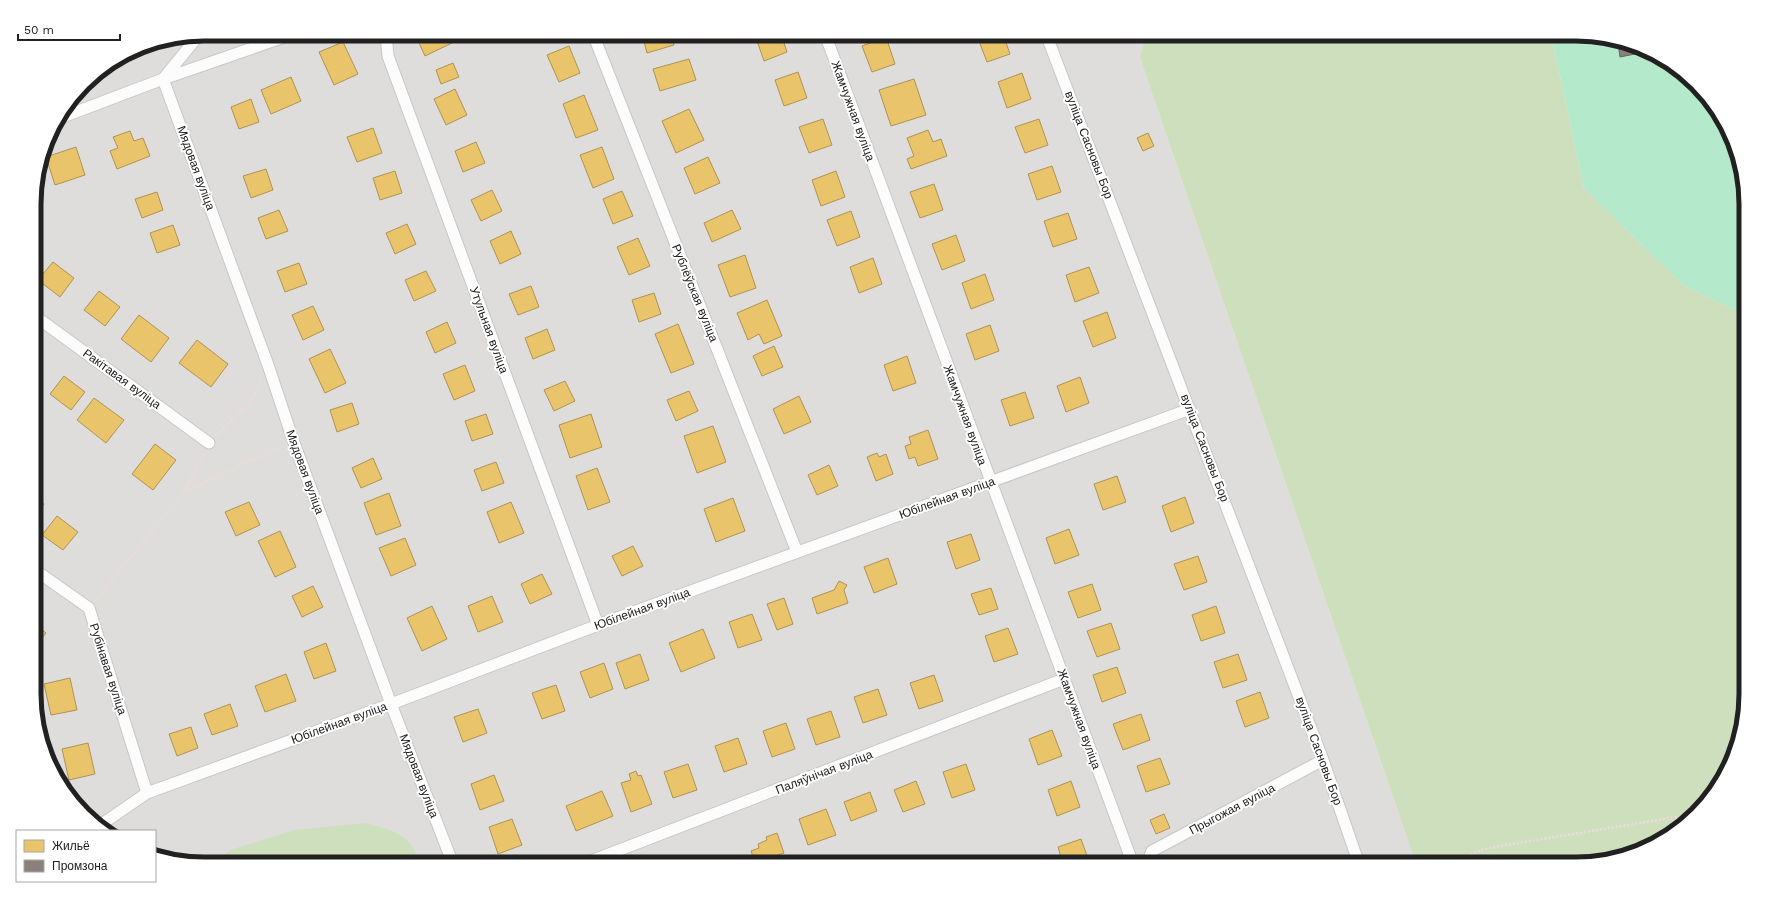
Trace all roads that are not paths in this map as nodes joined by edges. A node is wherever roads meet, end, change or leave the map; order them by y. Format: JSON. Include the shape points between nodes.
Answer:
{"nodes":[{"id":1,"x":194,"y":41,"type":"edge"},
{"id":2,"x":273,"y":41,"type":"edge"},
{"id":3,"x":387,"y":41,"type":"edge"},
{"id":4,"x":596,"y":41,"type":"edge"},
{"id":5,"x":828,"y":41,"type":"edge"},
{"id":6,"x":1049,"y":41,"type":"edge"},
{"id":7,"x":163,"y":79,"type":"junction"},
{"id":8,"x":68,"y":115,"type":"edge"},
{"id":9,"x":41,"y":320,"type":"edge"},
{"id":10,"x":1190,"y":409,"type":"junction"},
{"id":11,"x":209,"y":443,"type":"road end"},
{"id":12,"x":990,"y":482,"type":"junction"},
{"id":13,"x":797,"y":552,"type":"junction"},
{"id":14,"x":41,"y":574,"type":"edge"},
{"id":15,"x":598,"y":625,"type":"junction"},
{"id":16,"x":1064,"y":679,"type":"junction"},
{"id":17,"x":391,"y":704,"type":"junction"},
{"id":18,"x":1323,"y":760,"type":"junction"},
{"id":19,"x":147,"y":793,"type":"junction"},
{"id":20,"x":104,"y":822,"type":"edge"},
{"id":21,"x":450,"y":857,"type":"edge"},
{"id":22,"x":601,"y":857,"type":"edge"},
{"id":23,"x":1130,"y":857,"type":"edge"},
{"id":24,"x":1150,"y":857,"type":"edge"},
{"id":25,"x":1357,"y":857,"type":"edge"}],
"edges":[{"from":1,"to":7,"type":"street"},
{"from":2,"to":7,"type":"street"},
{"from":3,"to":15,"type":"street","name":"Утульная вуліца","via":[[388,56]]},
{"from":4,"to":13,"type":"street","name":"Рублёўская вуліца"},
{"from":5,"to":12,"type":"street","name":"Жамчужная вуліца"},
{"from":6,"to":10,"type":"street","name":"вуліца Сасновы Бор"},
{"from":7,"to":8,"type":"street"},
{"from":7,"to":17,"type":"street","name":"Мядовая вуліца"},
{"from":9,"to":11,"type":"street","name":"Ракітавая вуліца"},
{"from":10,"to":12,"type":"street","name":"Юбілейная вуліца"},
{"from":10,"to":18,"type":"street","name":"вуліца Сасновы Бор"},
{"from":12,"to":13,"type":"street","name":"Юбілейная вуліца"},
{"from":12,"to":16,"type":"street","name":"Жамчужная вуліца"},
{"from":13,"to":15,"type":"street","name":"Юбілейная вуліца"},
{"from":14,"to":19,"type":"street","name":"Рубінавая вуліца","via":[[89,608]]},
{"from":15,"to":17,"type":"street","name":"Юбілейная вуліца"},
{"from":16,"to":22,"type":"street","name":"Паляўнічая вуліца"},
{"from":16,"to":23,"type":"street","name":"Жамчужная вуліца"},
{"from":17,"to":19,"type":"street","name":"Юбілейная вуліца"},
{"from":17,"to":21,"type":"street","name":"Мядовая вуліца"},
{"from":18,"to":24,"type":"street","name":"Прыгожая вуліца","via":[[1152,851]]},
{"from":18,"to":25,"type":"street","name":"вуліца Сасновы Бор"},
{"from":19,"to":20,"type":"street","name":"Юбілейная вуліца"}]}
